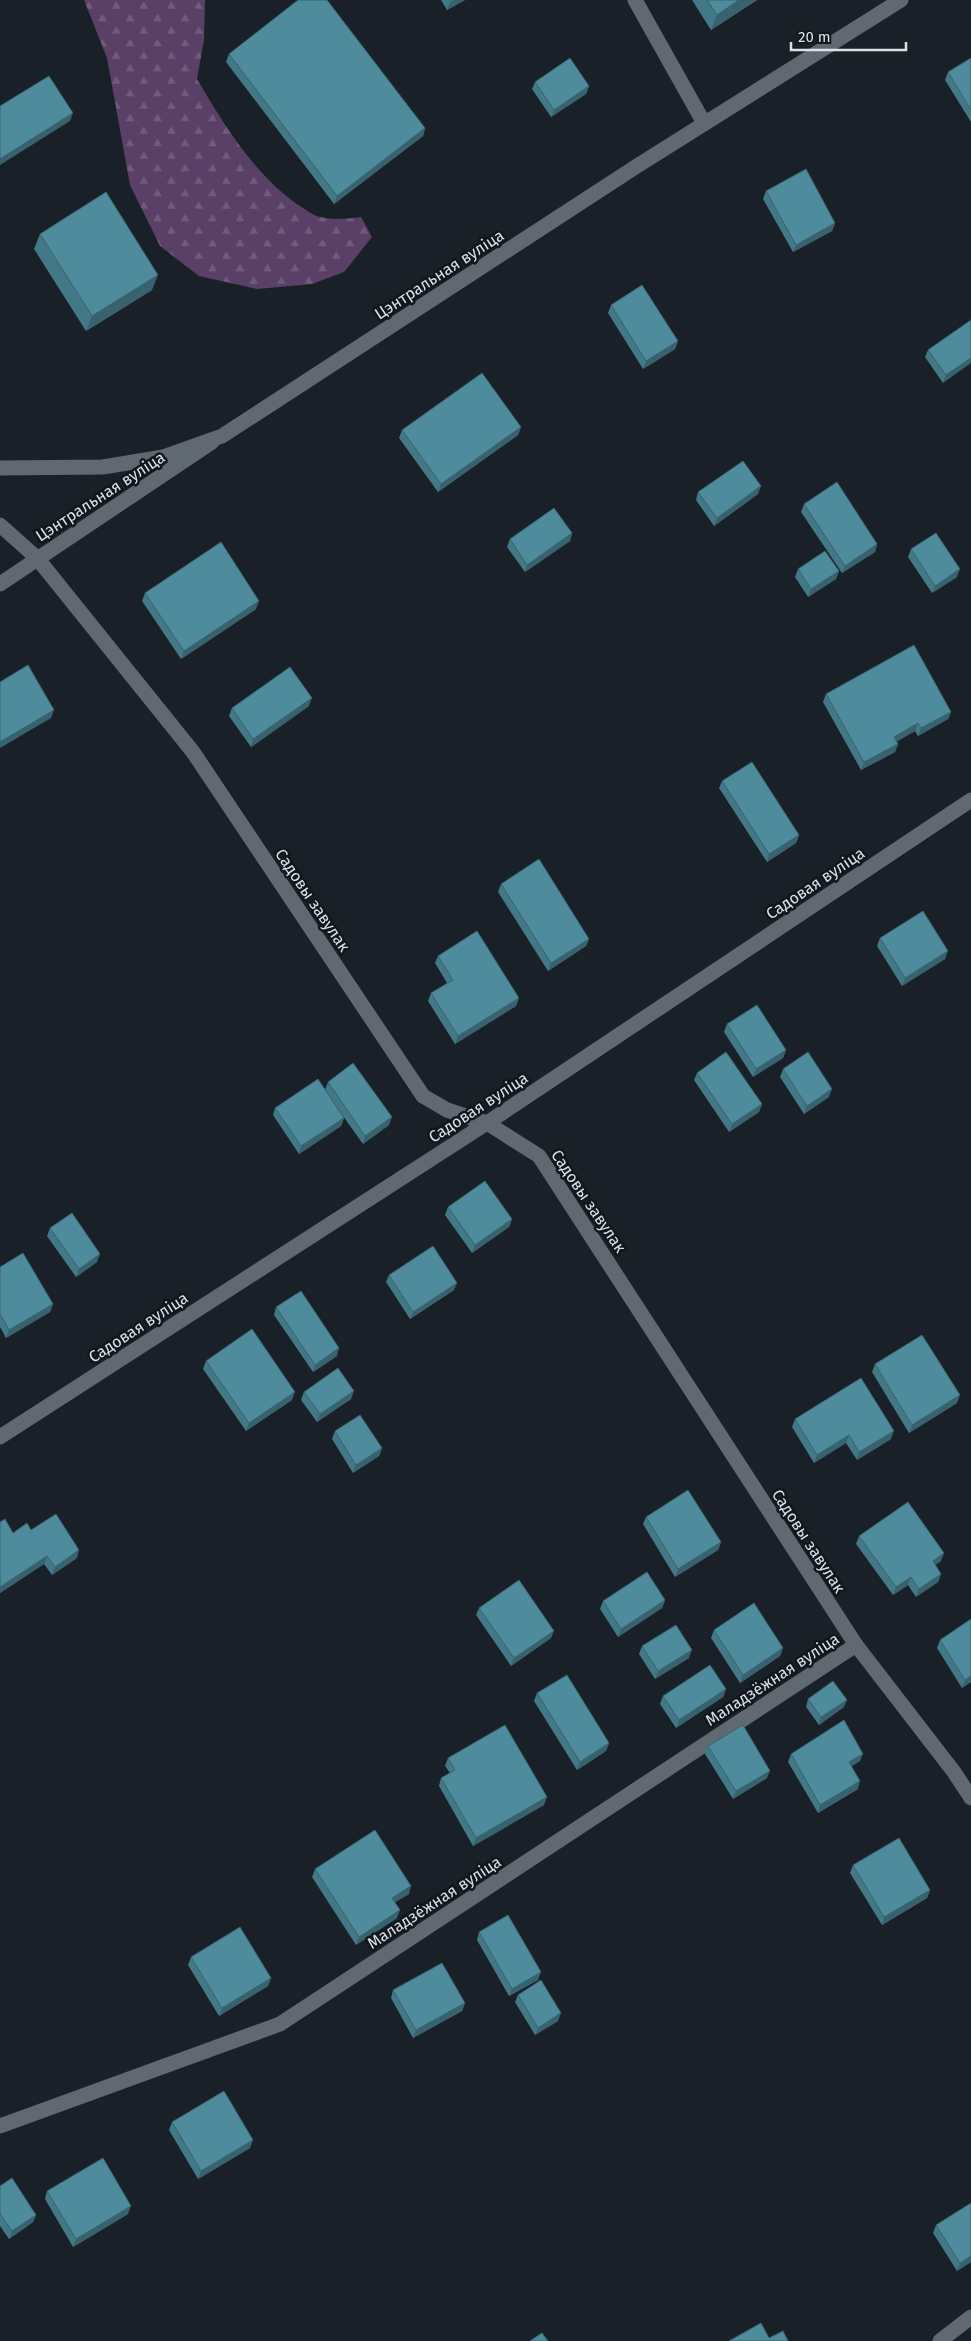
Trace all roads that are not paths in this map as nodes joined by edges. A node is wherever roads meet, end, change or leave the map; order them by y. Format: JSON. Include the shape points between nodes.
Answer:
{"nodes":[{"id":1,"x":635,"y":0,"type":"edge"},
{"id":2,"x":901,"y":0,"type":"edge"},
{"id":3,"x":704,"y":123,"type":"junction"},
{"id":4,"x":222,"y":436,"type":"junction"},
{"id":5,"x":0,"y":468,"type":"edge"},
{"id":6,"x":0,"y":524,"type":"edge"},
{"id":7,"x":37,"y":558,"type":"junction"},
{"id":8,"x":0,"y":584,"type":"edge"},
{"id":9,"x":971,"y":800,"type":"edge"},
{"id":10,"x":487,"y":1123,"type":"junction"},
{"id":11,"x":0,"y":1437,"type":"edge"},
{"id":12,"x":856,"y":1645,"type":"junction"},
{"id":13,"x":971,"y":1798,"type":"edge"},
{"id":14,"x":0,"y":2126,"type":"edge"},
{"id":15,"x":971,"y":2317,"type":"edge"},
{"id":16,"x":940,"y":2341,"type":"edge"}],
"edges":[{"from":1,"to":3,"type":"street"},
{"from":2,"to":3,"type":"street","name":"Цэнтральная вуліца"},
{"from":3,"to":4,"type":"street","name":"Цэнтральная вуліца"},
{"from":4,"to":5,"type":"street","via":[[163,457],[102,467]]},
{"from":4,"to":7,"type":"street","name":"Цэнтральная вуліца"},
{"from":6,"to":7,"type":"street","name":"Садовы завулак"},
{"from":7,"to":8,"type":"street","name":"Цэнтральная вуліца"},
{"from":7,"to":10,"type":"street","name":"Садовы завулак","via":[[193,752],[423,1096],[447,1110]]},
{"from":9,"to":10,"type":"street","name":"Садовая вуліца"},
{"from":10,"to":11,"type":"street","name":"Садовая вуліца"},
{"from":10,"to":12,"type":"street","name":"Садовы завулак","via":[[540,1156]]},
{"from":12,"to":13,"type":"street","name":"Садовы завулак"},
{"from":12,"to":14,"type":"street","name":"Маладзёжная вуліца","via":[[280,2024]]},
{"from":15,"to":16,"type":"street"}]}
